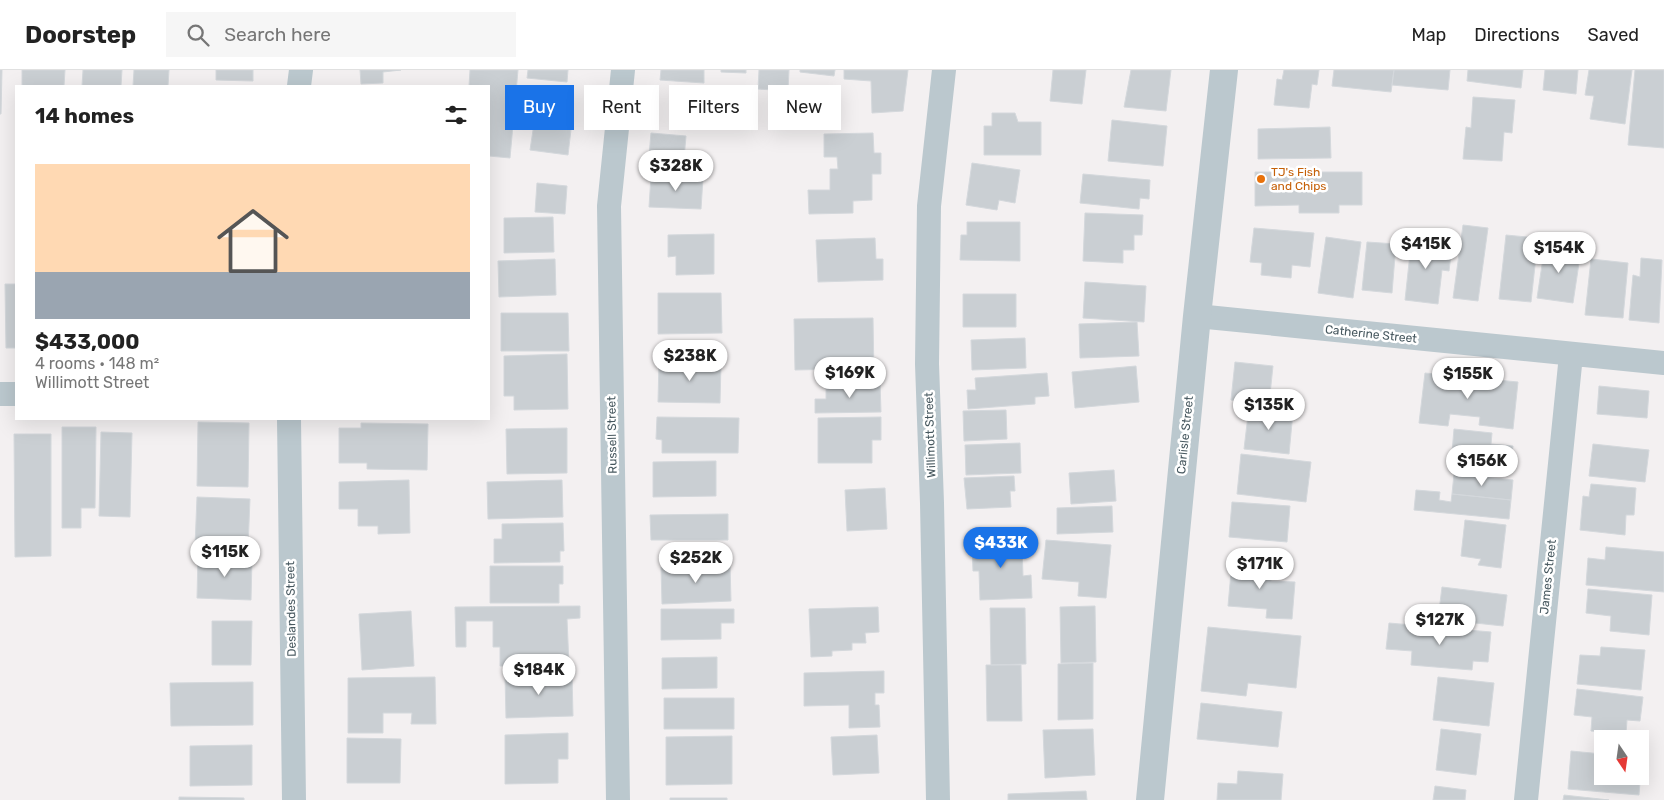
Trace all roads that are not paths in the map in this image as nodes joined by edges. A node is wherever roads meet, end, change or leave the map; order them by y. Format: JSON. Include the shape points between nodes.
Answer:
{"nodes":[{"id":1,"x":301,"y":70,"type":"edge"},
{"id":2,"x":623,"y":70,"type":"edge"},
{"id":3,"x":944,"y":70,"type":"edge"},
{"id":4,"x":1224,"y":70,"type":"edge"},
{"id":5,"x":299,"y":85,"type":"edge"},
{"id":6,"x":1197,"y":316,"type":"junction"},
{"id":7,"x":1571,"y":355,"type":"junction"},
{"id":8,"x":1664,"y":364,"type":"edge"},
{"id":9,"x":0,"y":394,"type":"edge"},
{"id":10,"x":15,"y":394,"type":"edge"},
{"id":11,"x":289,"y":420,"type":"edge"},
{"id":12,"x":294,"y":800,"type":"edge"},
{"id":13,"x":618,"y":800,"type":"edge"},
{"id":14,"x":938,"y":800,"type":"edge"},
{"id":15,"x":1150,"y":800,"type":"edge"},
{"id":16,"x":1526,"y":800,"type":"edge"}],
"edges":[{"from":1,"to":5,"type":"street"},
{"from":2,"to":13,"type":"street","name":"Russell Street","via":[[609,206]]},
{"from":3,"to":14,"type":"street","name":"Willimott Street","via":[[930,206],[927,364]]},
{"from":4,"to":6,"type":"street","name":"Carlisle Street"},
{"from":6,"to":7,"type":"street","name":"Catherine Street"},
{"from":6,"to":15,"type":"street","name":"Carlisle Street"},
{"from":7,"to":8,"type":"street","name":"Catherine Street"},
{"from":7,"to":16,"type":"street","name":"James Street"},
{"from":9,"to":10,"type":"street"},
{"from":11,"to":12,"type":"street","name":"Deslandes Street"}]}
